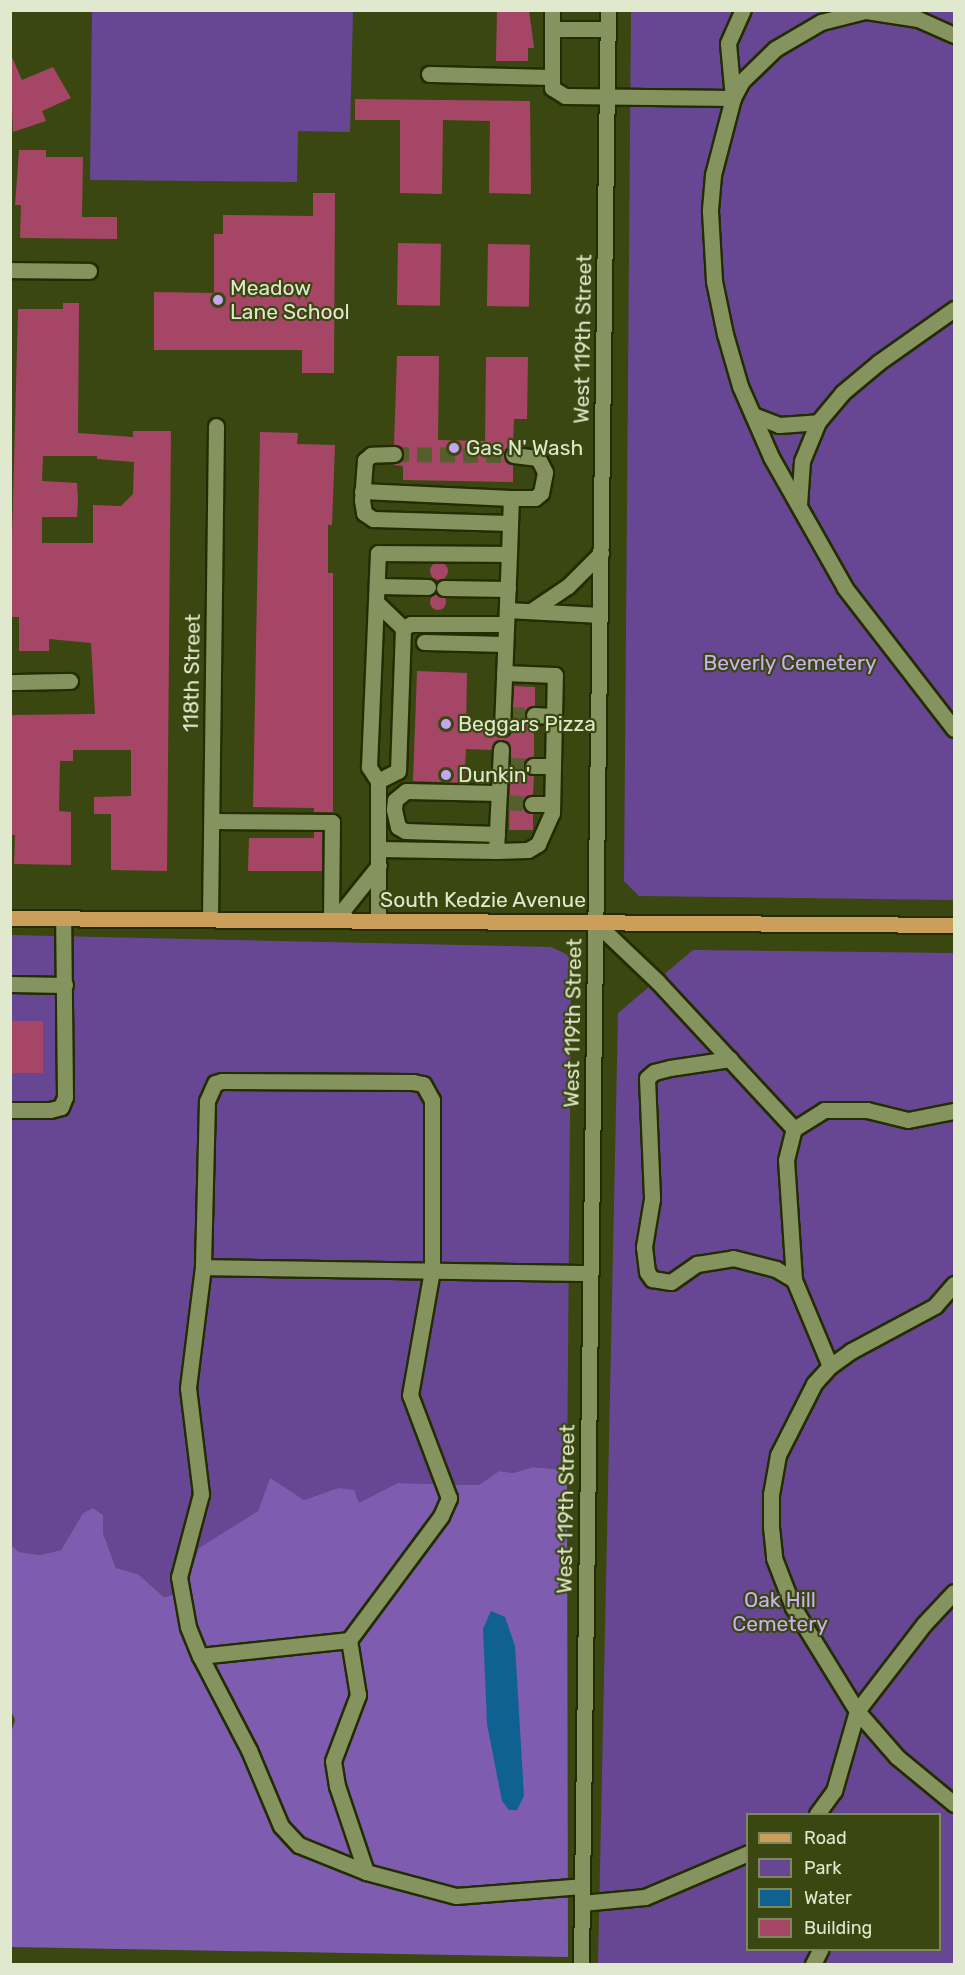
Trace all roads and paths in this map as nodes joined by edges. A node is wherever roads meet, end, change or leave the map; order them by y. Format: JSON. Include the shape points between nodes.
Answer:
{"nodes":[{"id":1,"x":552,"y":10,"type":"edge"},
{"id":2,"x":608,"y":10,"type":"edge"},
{"id":3,"x":744,"y":10,"type":"edge"},
{"id":4,"x":864,"y":11,"type":"edge"},
{"id":5,"x":552,"y":29,"type":"junction"},
{"id":6,"x":608,"y":29,"type":"junction"},
{"id":7,"x":954,"y":35,"type":"edge"},
{"id":8,"x":429,"y":74,"type":"dead end"},
{"id":9,"x":552,"y":77,"type":"junction"},
{"id":10,"x":607,"y":95,"type":"junction"},
{"id":11,"x":733,"y":98,"type":"junction"},
{"id":12,"x":10,"y":270,"type":"edge"},
{"id":13,"x":89,"y":271,"type":"dead end"},
{"id":14,"x":954,"y":309,"type":"edge"},
{"id":15,"x":753,"y":415,"type":"junction"},
{"id":16,"x":819,"y":422,"type":"junction"},
{"id":17,"x":216,"y":426,"type":"dead end"},
{"id":18,"x":394,"y":454,"type":"tunnel mouth"},
{"id":19,"x":513,"y":455,"type":"tunnel mouth"},
{"id":20,"x":362,"y":491,"type":"junction"},
{"id":21,"x":511,"y":498,"type":"junction"},
{"id":22,"x":799,"y":508,"type":"junction"},
{"id":23,"x":510,"y":523,"type":"junction"},
{"id":24,"x":601,"y":553,"type":"junction"},
{"id":25,"x":509,"y":554,"type":"junction"},
{"id":26,"x":378,"y":586,"type":"junction"},
{"id":27,"x":428,"y":587,"type":"dead end"},
{"id":28,"x":444,"y":588,"type":"dead end"},
{"id":29,"x":508,"y":589,"type":"junction"},
{"id":30,"x":377,"y":603,"type":"junction"},
{"id":31,"x":531,"y":611,"type":"junction"},
{"id":32,"x":600,"y":615,"type":"junction"},
{"id":33,"x":507,"y":617,"type":"junction"},
{"id":34,"x":403,"y":628,"type":"junction"},
{"id":35,"x":424,"y":642,"type":"dead end"},
{"id":36,"x":506,"y":644,"type":"junction"},
{"id":37,"x":504,"y":673,"type":"junction"},
{"id":38,"x":70,"y":681,"type":"dead end"},
{"id":39,"x":10,"y":682,"type":"edge"},
{"id":40,"x":534,"y":715,"type":"tunnel mouth"},
{"id":41,"x":554,"y":716,"type":"junction"},
{"id":42,"x":505,"y":719,"type":"dead end"},
{"id":43,"x":954,"y":729,"type":"edge"},
{"id":44,"x":504,"y":759,"type":"dead end"},
{"id":45,"x":533,"y":766,"type":"tunnel mouth"},
{"id":46,"x":553,"y":766,"type":"junction"},
{"id":47,"x":378,"y":781,"type":"junction"},
{"id":48,"x":502,"y":799,"type":"junction"},
{"id":49,"x":532,"y":804,"type":"tunnel mouth"},
{"id":50,"x":552,"y":804,"type":"junction"},
{"id":51,"x":212,"y":821,"type":"junction"},
{"id":52,"x":497,"y":834,"type":"junction"},
{"id":53,"x":496,"y":851,"type":"junction"},
{"id":54,"x":379,"y":857,"type":"junction"},
{"id":55,"x":10,"y":918,"type":"edge"},
{"id":56,"x":63,"y":918,"type":"junction"},
{"id":57,"x":210,"y":919,"type":"junction"},
{"id":58,"x":333,"y":920,"type":"junction"},
{"id":59,"x":378,"y":920,"type":"junction"},
{"id":60,"x":595,"y":922,"type":"junction"},
{"id":61,"x":954,"y":925,"type":"edge"},
{"id":62,"x":10,"y":984,"type":"edge"},
{"id":63,"x":66,"y":985,"type":"junction"},
{"id":64,"x":730,"y":1059,"type":"junction"},
{"id":65,"x":10,"y":1110,"type":"edge"},
{"id":66,"x":954,"y":1111,"type":"edge"},
{"id":67,"x":794,"y":1129,"type":"junction"},
{"id":68,"x":203,"y":1267,"type":"junction"},
{"id":69,"x":432,"y":1270,"type":"junction"},
{"id":70,"x":590,"y":1273,"type":"junction"},
{"id":71,"x":794,"y":1280,"type":"junction"},
{"id":72,"x":954,"y":1284,"type":"edge"},
{"id":73,"x":830,"y":1366,"type":"junction"},
{"id":74,"x":954,"y":1592,"type":"edge"},
{"id":75,"x":349,"y":1640,"type":"junction"},
{"id":76,"x":200,"y":1656,"type":"junction"},
{"id":77,"x":857,"y":1711,"type":"junction"},
{"id":78,"x":954,"y":1804,"type":"edge"},
{"id":79,"x":818,"y":1813,"type":"edge"},
{"id":80,"x":746,"y":1853,"type":"edge"},
{"id":81,"x":366,"y":1872,"type":"junction"},
{"id":82,"x":582,"y":1886,"type":"junction"},
{"id":83,"x":582,"y":1903,"type":"junction"},
{"id":84,"x":820,"y":1951,"type":"edge"},
{"id":85,"x":581,"y":1965,"type":"edge"},
{"id":86,"x":813,"y":1965,"type":"edge"}],
"edges":[{"from":1,"to":5,"type":"street"},
{"from":2,"to":6,"type":"street","name":"West 119th Street"},
{"from":3,"to":11,"type":"street","via":[[728,43]]},
{"from":4,"to":7,"type":"street","via":[[918,19]]},
{"from":4,"to":11,"type":"street","via":[[821,22],[796,34],[758,64]]},
{"from":5,"to":6,"type":"street"},
{"from":5,"to":9,"type":"street"},
{"from":6,"to":10,"type":"street","name":"West 119th Street"},
{"from":8,"to":9,"type":"street"},
{"from":9,"to":10,"type":"street","via":[[552,87],[565,96]]},
{"from":10,"to":11,"type":"street"},
{"from":10,"to":24,"type":"street","name":"West 119th Street"},
{"from":11,"to":15,"type":"street","via":[[713,176],[710,246],[725,334]]},
{"from":12,"to":13,"type":"street"},
{"from":14,"to":16,"type":"street","via":[[879,362],[842,393]]},
{"from":15,"to":16,"type":"street","via":[[779,425]]},
{"from":15,"to":22,"type":"street"},
{"from":16,"to":22,"type":"street","via":[[802,461]]},
{"from":17,"to":51,"type":"street","name":"118th Street"},
{"from":18,"to":20,"type":"street","via":[[371,454],[365,460]]},
{"from":19,"to":21,"type":"street","via":[[538,458],[545,472],[541,493],[535,498]]},
{"from":20,"to":21,"type":"street"},
{"from":20,"to":23,"type":"street","via":[[364,513],[373,519]]},
{"from":21,"to":23,"type":"street"},
{"from":22,"to":43,"type":"street","via":[[845,588]]},
{"from":23,"to":25,"type":"street"},
{"from":24,"to":31,"type":"street","via":[[568,586]]},
{"from":24,"to":32,"type":"street","name":"West 119th Street"},
{"from":25,"to":26,"type":"street","via":[[378,553]]},
{"from":25,"to":29,"type":"street"},
{"from":26,"to":27,"type":"street"},
{"from":26,"to":30,"type":"street"},
{"from":28,"to":29,"type":"street"},
{"from":29,"to":33,"type":"street"},
{"from":30,"to":34,"type":"street"},
{"from":30,"to":47,"type":"street","via":[[369,767]]},
{"from":31,"to":32,"type":"street"},
{"from":31,"to":33,"type":"street"},
{"from":32,"to":60,"type":"street","name":"West 119th Street"},
{"from":33,"to":34,"type":"street","via":[[411,624]]},
{"from":33,"to":36,"type":"street"},
{"from":34,"to":47,"type":"street","via":[[398,771]]},
{"from":35,"to":36,"type":"street"},
{"from":36,"to":37,"type":"street"},
{"from":37,"to":41,"type":"street","via":[[555,675]]},
{"from":37,"to":42,"type":"street"},
{"from":38,"to":39,"type":"street"},
{"from":40,"to":41,"type":"street"},
{"from":41,"to":46,"type":"street"},
{"from":44,"to":48,"type":"street"},
{"from":45,"to":46,"type":"street"},
{"from":46,"to":50,"type":"street"},
{"from":47,"to":54,"type":"street"},
{"from":48,"to":52,"type":"street"},
{"from":48,"to":52,"type":"street","via":[[406,792],[395,800],[398,827],[405,831]]},
{"from":49,"to":50,"type":"street"},
{"from":50,"to":53,"type":"street","via":[[546,832],[538,844],[528,850]]},
{"from":51,"to":57,"type":"street","name":"118th Street"},
{"from":51,"to":58,"type":"street","via":[[332,822]]},
{"from":52,"to":53,"type":"street"},
{"from":53,"to":54,"type":"street"},
{"from":54,"to":58,"type":"street"},
{"from":54,"to":59,"type":"street"},
{"from":55,"to":56,"type":"main road","name":"South Kedzie Avenue"},
{"from":56,"to":57,"type":"main road","name":"South Kedzie Avenue"},
{"from":56,"to":63,"type":"street"},
{"from":57,"to":58,"type":"main road","name":"South Kedzie Avenue"},
{"from":58,"to":59,"type":"main road","name":"South Kedzie Avenue"},
{"from":59,"to":60,"type":"main road","name":"South Kedzie Avenue"},
{"from":60,"to":61,"type":"main road","name":"South Kedzie Avenue"},
{"from":60,"to":64,"type":"street"},
{"from":60,"to":70,"type":"street","name":"West 119th Street"},
{"from":62,"to":63,"type":"street"},
{"from":63,"to":65,"type":"street","via":[[65,1097],[61,1107]]},
{"from":64,"to":67,"type":"street"},
{"from":64,"to":71,"type":"street","via":[[670,1068],[647,1078],[652,1199],[644,1246],[647,1272],[660,1283],[671,1282],[697,1264],[733,1258],[776,1269]]},
{"from":66,"to":67,"type":"street","via":[[908,1120],[867,1110],[824,1110]]},
{"from":67,"to":71,"type":"street","via":[[786,1160]]},
{"from":68,"to":69,"type":"street"},
{"from":68,"to":69,"type":"street","via":[[207,1101],[214,1083],[414,1082],[429,1090],[432,1100]]},
{"from":68,"to":76,"type":"street","via":[[188,1388],[201,1494],[180,1577],[188,1627]]},
{"from":69,"to":70,"type":"street"},
{"from":69,"to":75,"type":"street","via":[[410,1395],[449,1498],[441,1516]]},
{"from":70,"to":82,"type":"street","name":"West 119th Street"},
{"from":71,"to":73,"type":"street"},
{"from":72,"to":73,"type":"street","via":[[935,1306]]},
{"from":73,"to":77,"type":"street","via":[[794,1418],[778,1455],[771,1494],[771,1527],[774,1558],[793,1607]]},
{"from":74,"to":77,"type":"street","via":[[924,1624]]},
{"from":75,"to":76,"type":"street"},
{"from":75,"to":81,"type":"street","via":[[358,1695],[333,1761],[337,1786]]},
{"from":76,"to":81,"type":"street","via":[[288,1836],[315,1853]]},
{"from":77,"to":78,"type":"street","via":[[897,1757]]},
{"from":77,"to":79,"type":"street","via":[[834,1791]]},
{"from":80,"to":83,"type":"street","via":[[645,1897]]},
{"from":81,"to":82,"type":"street","via":[[456,1896]]},
{"from":82,"to":83,"type":"street","name":"West 119th Street"},
{"from":83,"to":85,"type":"street","name":"West 119th Street"},
{"from":84,"to":86,"type":"street"}]}
